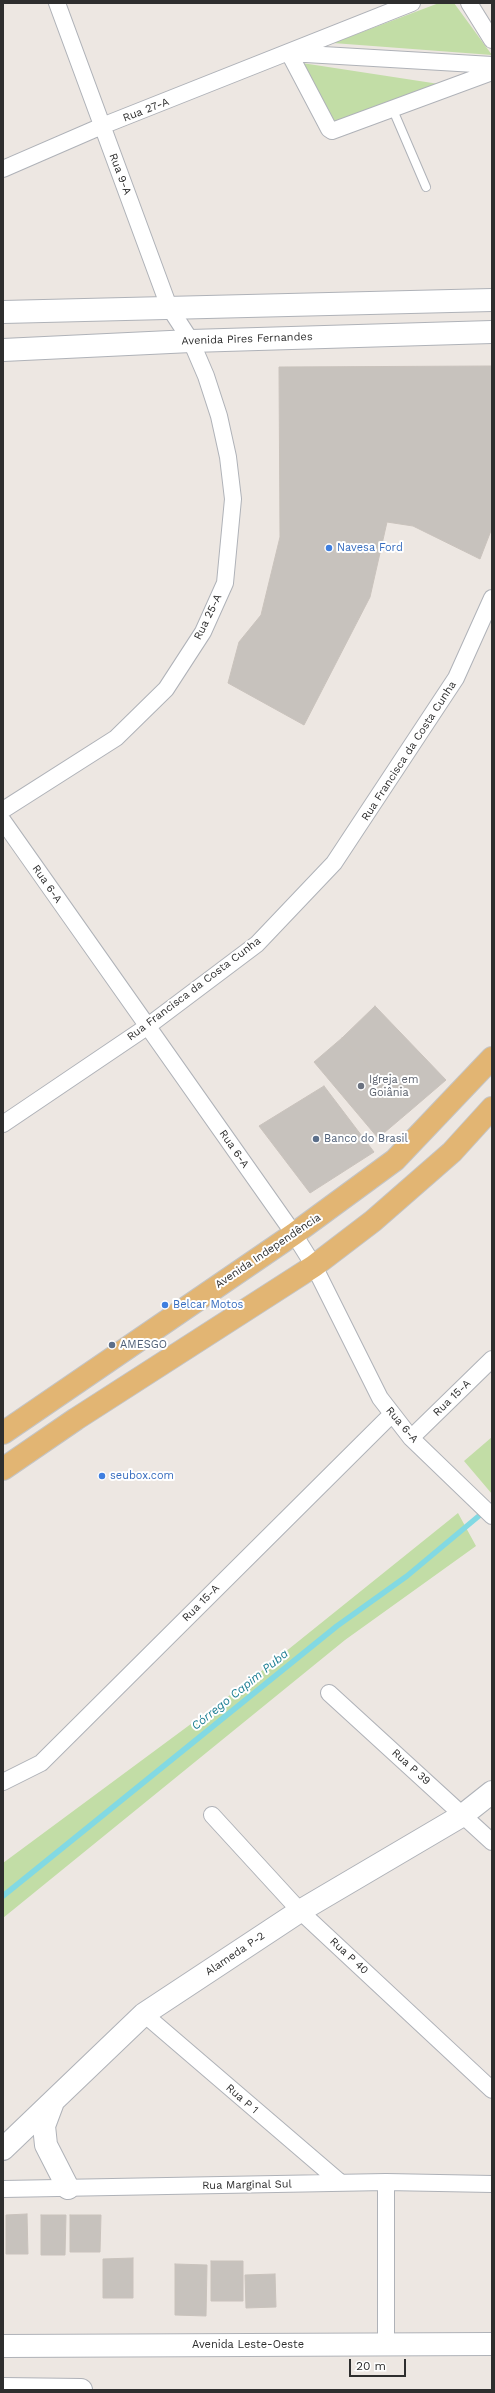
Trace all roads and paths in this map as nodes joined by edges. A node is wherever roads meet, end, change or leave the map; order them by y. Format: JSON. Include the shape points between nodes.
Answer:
{"nodes":[{"id":1,"x":56,"y":3,"type":"edge"},
{"id":2,"x":412,"y":3,"type":"edge"},
{"id":3,"x":469,"y":3,"type":"edge"},
{"id":4,"x":492,"y":40,"type":"edge"},
{"id":5,"x":290,"y":53,"type":"junction"},
{"id":6,"x":492,"y":65,"type":"edge"},
{"id":7,"x":492,"y":72,"type":"edge"},
{"id":8,"x":393,"y":110,"type":"junction"},
{"id":9,"x":102,"y":126,"type":"junction"},
{"id":10,"x":3,"y":169,"type":"edge"},
{"id":11,"x":426,"y":187,"type":"dead end"},
{"id":12,"x":492,"y":300,"type":"edge"},
{"id":13,"x":169,"y":307,"type":"junction"},
{"id":14,"x":3,"y":312,"type":"edge"},
{"id":15,"x":492,"y":332,"type":"edge"},
{"id":16,"x":191,"y":341,"type":"junction"},
{"id":17,"x":3,"y":350,"type":"edge"},
{"id":18,"x":492,"y":598,"type":"edge"},
{"id":19,"x":3,"y":810,"type":"edge"},
{"id":20,"x":3,"y":821,"type":"edge"},
{"id":21,"x":148,"y":1026,"type":"junction"},
{"id":22,"x":492,"y":1058,"type":"edge"},
{"id":23,"x":492,"y":1108,"type":"edge"},
{"id":24,"x":3,"y":1124,"type":"edge"},
{"id":25,"x":294,"y":1234,"type":"junction"},
{"id":26,"x":314,"y":1266,"type":"junction"},
{"id":27,"x":492,"y":1359,"type":"edge"},
{"id":28,"x":58,"y":1396,"type":"junction"},
{"id":29,"x":392,"y":1414,"type":"junction"},
{"id":30,"x":76,"y":1419,"type":"junction"},
{"id":31,"x":3,"y":1433,"type":"edge"},
{"id":32,"x":411,"y":1438,"type":"junction"},
{"id":33,"x":3,"y":1469,"type":"edge"},
{"id":34,"x":492,"y":1516,"type":"edge"},
{"id":35,"x":329,"y":1693,"type":"dead end"},
{"id":36,"x":3,"y":1782,"type":"edge"},
{"id":37,"x":492,"y":1792,"type":"edge"},
{"id":38,"x":212,"y":1815,"type":"dead end"},
{"id":39,"x":463,"y":1815,"type":"junction"},
{"id":40,"x":492,"y":1842,"type":"edge"},
{"id":41,"x":300,"y":1911,"type":"junction"},
{"id":42,"x":144,"y":2014,"type":"junction"},
{"id":43,"x":492,"y":2090,"type":"edge"},
{"id":44,"x":55,"y":2098,"type":"junction"},
{"id":45,"x":3,"y":2150,"type":"edge"},
{"id":46,"x":386,"y":2182,"type":"junction"},
{"id":47,"x":341,"y":2183,"type":"junction"},
{"id":48,"x":492,"y":2184,"type":"edge"},
{"id":49,"x":68,"y":2188,"type":"junction"},
{"id":50,"x":3,"y":2190,"type":"edge"},
{"id":51,"x":492,"y":2344,"type":"edge"},
{"id":52,"x":386,"y":2345,"type":"junction"},
{"id":53,"x":3,"y":2346,"type":"edge"},
{"id":54,"x":3,"y":2389,"type":"edge"},
{"id":55,"x":81,"y":2390,"type":"edge"}],
"edges":[{"from":1,"to":9,"type":"street","name":"Rua 9-A"},
{"from":2,"to":5,"type":"street","name":"Rua 27-A"},
{"from":3,"to":4,"type":"street"},
{"from":5,"to":6,"type":"street","name":"Rua 27-A"},
{"from":5,"to":8,"type":"street","via":[[329,129],[338,131]]},
{"from":5,"to":9,"type":"street","name":"Rua 27-A"},
{"from":7,"to":8,"type":"street"},
{"from":8,"to":11,"type":"lane"},
{"from":9,"to":10,"type":"street","name":"Rua 27-A"},
{"from":9,"to":13,"type":"street","name":"Rua 9-A"},
{"from":12,"to":13,"type":"main road"},
{"from":13,"to":14,"type":"main road"},
{"from":13,"to":16,"type":"street","name":"Rua 9-A"},
{"from":15,"to":16,"type":"main road","name":"Avenida Pires Fernandes"},
{"from":16,"to":17,"type":"main road","name":"Avenida Pires Fernandes"},
{"from":16,"to":19,"type":"street","name":"Rua 25-A","via":[[219,416],[228,457],[233,499],[225,583],[203,632],[166,689],[116,738]]},
{"from":18,"to":21,"type":"street","name":"Rua Francisca da Costa Cunha","via":[[456,678],[334,863],[258,944]]},
{"from":20,"to":21,"type":"street","name":"Rua 6-A"},
{"from":21,"to":24,"type":"street","name":"Rua Francisca da Costa Cunha"},
{"from":21,"to":25,"type":"street","name":"Rua 6-A"},
{"from":22,"to":25,"type":"main road","name":"Avenida Independência","via":[[395,1160]]},
{"from":23,"to":26,"type":"main road","via":[[452,1152],[373,1221]]},
{"from":25,"to":26,"type":"street","name":"Rua 6-A"},
{"from":25,"to":28,"type":"main road","name":"Avenida Independência"},
{"from":26,"to":29,"type":"street","name":"Rua 6-A","via":[[380,1398]]},
{"from":26,"to":30,"type":"main road"},
{"from":27,"to":32,"type":"street","name":"Rua 15-A"},
{"from":28,"to":30,"type":"main road"},
{"from":28,"to":31,"type":"main road","name":"Avenida Independência"},
{"from":29,"to":32,"type":"street","name":"Rua 6-A"},
{"from":29,"to":36,"type":"street","name":"Rua 15-A","via":[[41,1763]]},
{"from":30,"to":33,"type":"main road"},
{"from":32,"to":34,"type":"street","name":"Rua 6-A"},
{"from":35,"to":39,"type":"street","name":"Rua P 39"},
{"from":37,"to":39,"type":"main road","name":"Alameda P-2"},
{"from":38,"to":41,"type":"street","name":"Rua P 40"},
{"from":39,"to":40,"type":"street","name":"Rua P 39"},
{"from":39,"to":41,"type":"main road","name":"Alameda P-2"},
{"from":41,"to":42,"type":"main road","name":"Alameda P-2"},
{"from":41,"to":43,"type":"street","name":"Rua P 40"},
{"from":42,"to":44,"type":"main road","name":"Alameda P-2"},
{"from":42,"to":47,"type":"street","name":"Rua P 1"},
{"from":44,"to":45,"type":"main road","name":"Alameda P-2"},
{"from":44,"to":49,"type":"main road","via":[[44,2126],[46,2145]]},
{"from":46,"to":47,"type":"street","name":"Rua Marginal Sul"},
{"from":46,"to":48,"type":"street","name":"Rua Marginal Sul"},
{"from":46,"to":52,"type":"street"},
{"from":47,"to":49,"type":"street","name":"Rua Marginal Sul"},
{"from":49,"to":50,"type":"street","name":"Rua Marginal Sul"},
{"from":51,"to":52,"type":"main road","name":"Avenida Leste-Oeste"},
{"from":52,"to":53,"type":"main road","name":"Avenida Leste-Oeste"},
{"from":54,"to":55,"type":"main road"}]}
